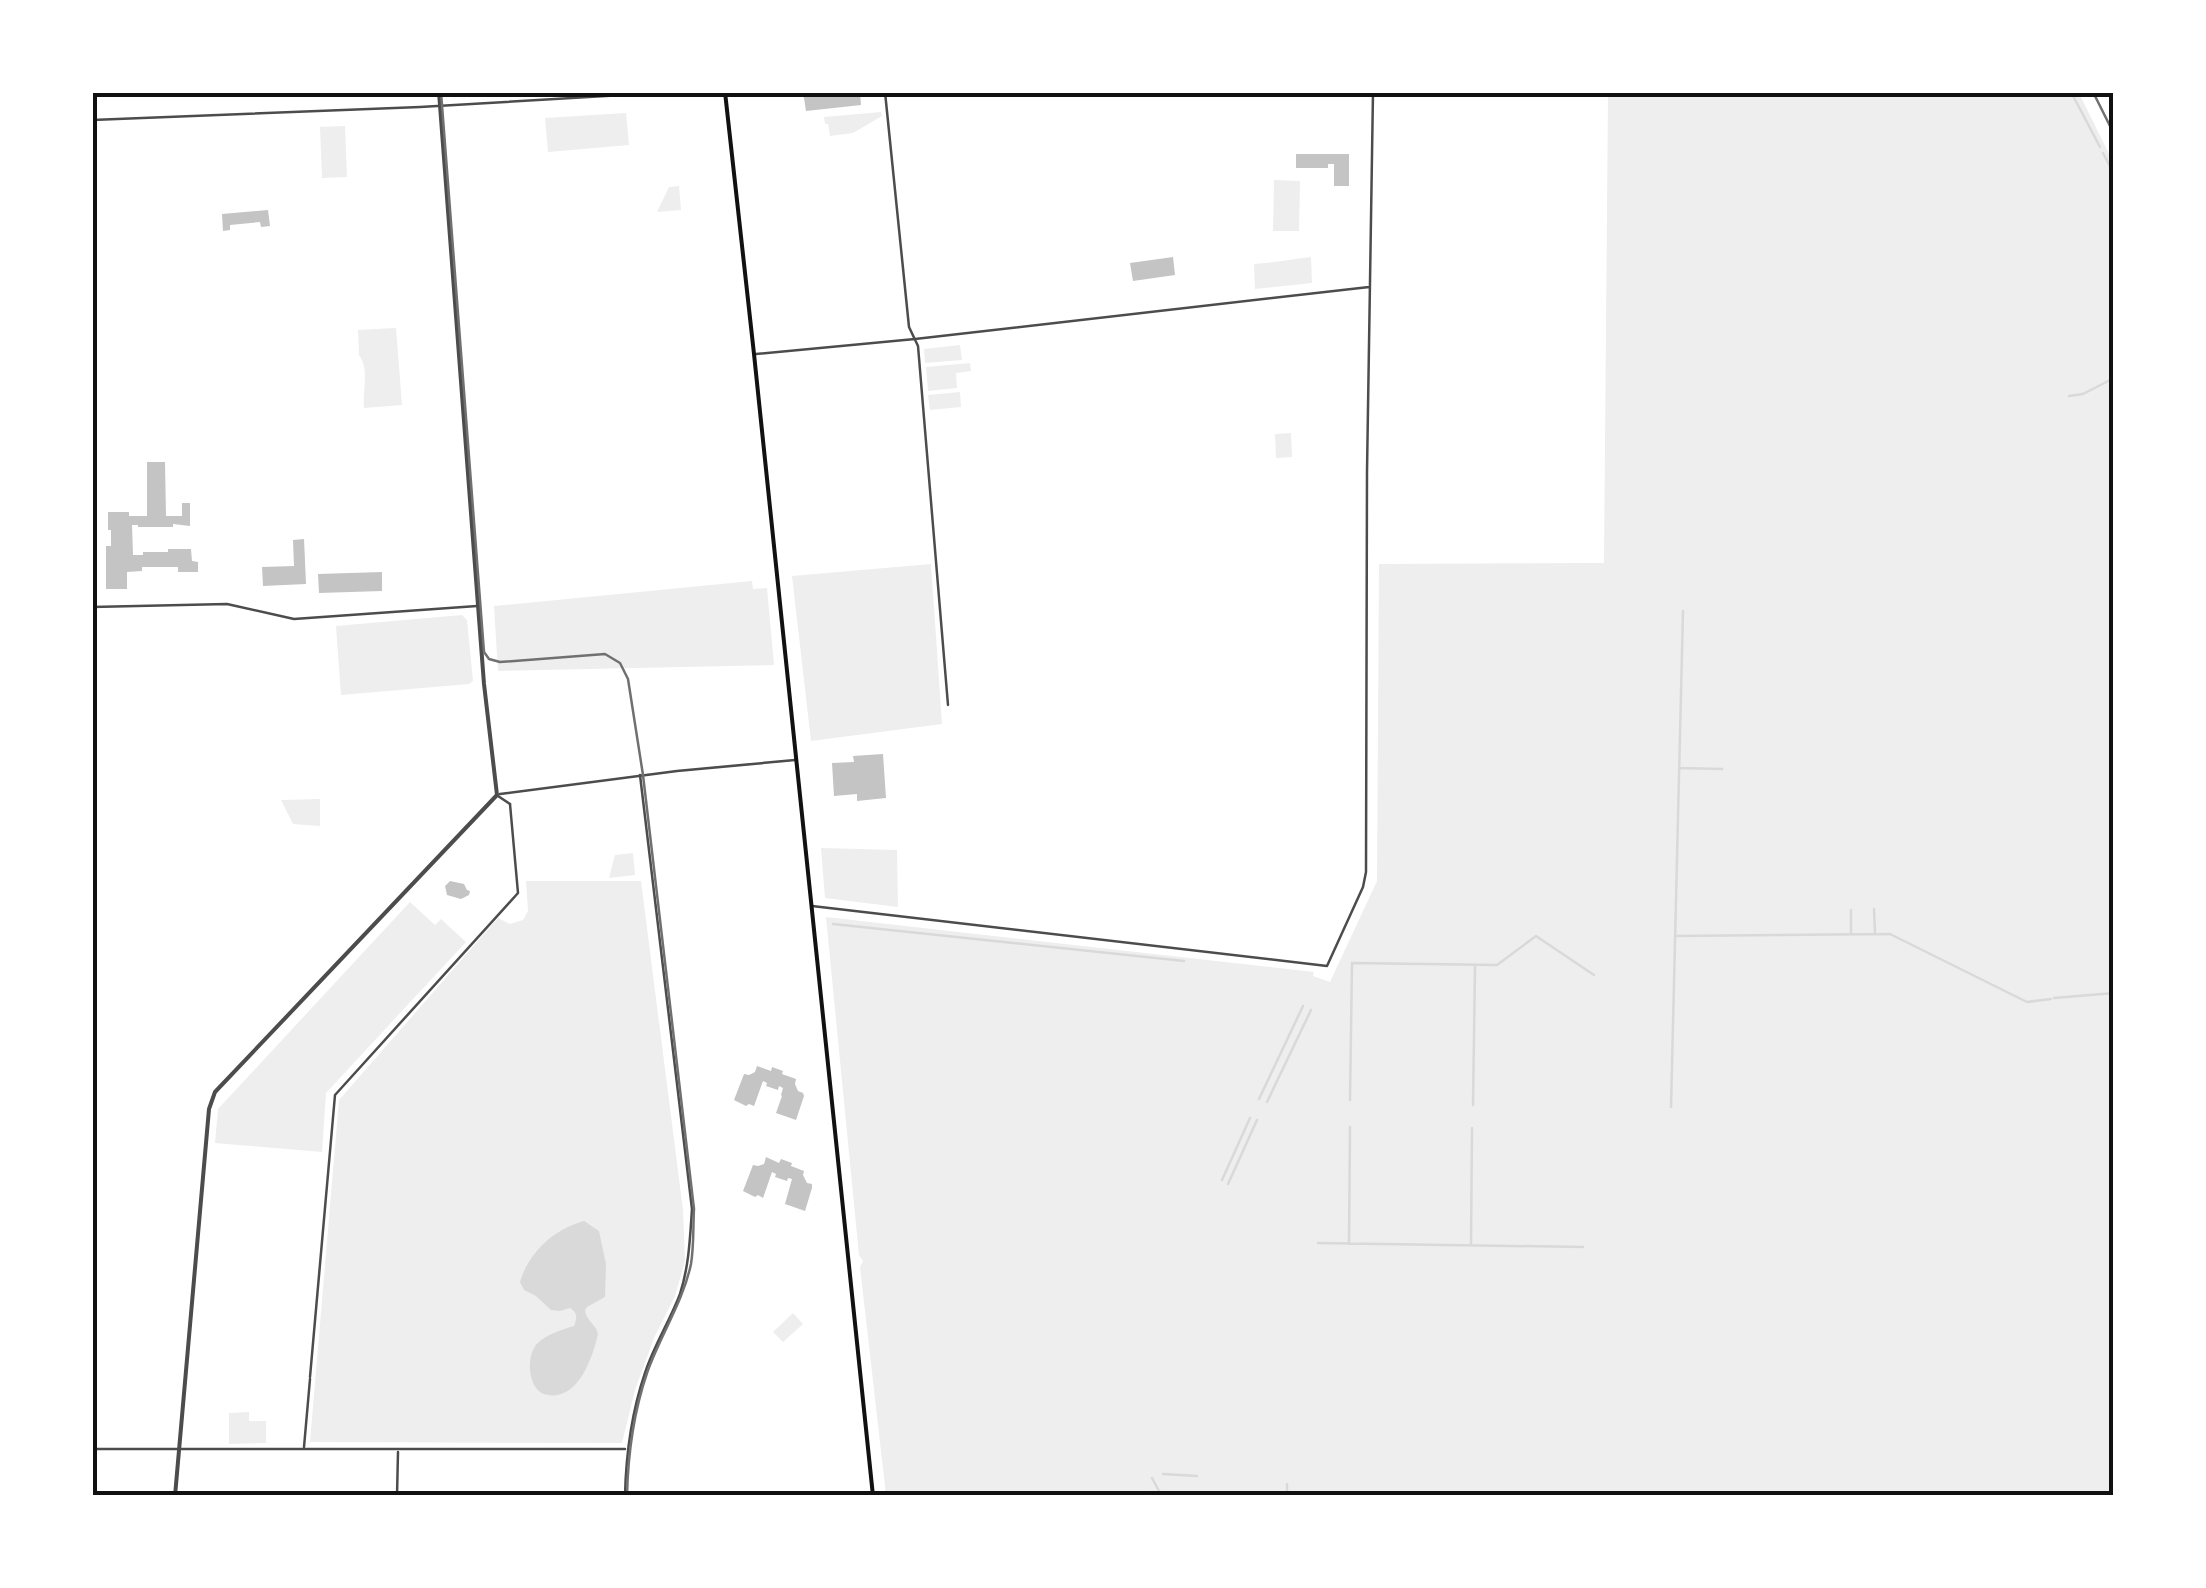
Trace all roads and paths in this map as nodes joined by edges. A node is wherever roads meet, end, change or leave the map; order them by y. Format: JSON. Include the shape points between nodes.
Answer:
{"nodes":[{"id":1,"x":439,"y":92,"type":"edge"},
{"id":2,"x":674,"y":92,"type":"edge"},
{"id":3,"x":725,"y":92,"type":"edge"},
{"id":4,"x":886,"y":92,"type":"edge"},
{"id":5,"x":1374,"y":92,"type":"edge"},
{"id":6,"x":440,"y":106,"type":"junction"},
{"id":7,"x":92,"y":120,"type":"edge"},
{"id":8,"x":1371,"y":287,"type":"junction"},
{"id":9,"x":915,"y":339,"type":"junction"},
{"id":10,"x":754,"y":354,"type":"junction"},
{"id":11,"x":478,"y":606,"type":"junction"},
{"id":12,"x":92,"y":607,"type":"edge"},
{"id":13,"x":948,"y":705,"type":"dead end"},
{"id":14,"x":797,"y":760,"type":"junction"},
{"id":15,"x":640,"y":775,"type":"junction"},
{"id":16,"x":497,"y":795,"type":"junction"},
{"id":17,"x":810,"y":906,"type":"junction"},
{"id":18,"x":92,"y":1448,"type":"edge"},
{"id":19,"x":177,"y":1449,"type":"junction"},
{"id":20,"x":304,"y":1449,"type":"junction"},
{"id":21,"x":398,"y":1449,"type":"junction"},
{"id":22,"x":626,"y":1450,"type":"junction"},
{"id":23,"x":174,"y":1496,"type":"edge"},
{"id":24,"x":397,"y":1496,"type":"edge"},
{"id":25,"x":625,"y":1496,"type":"edge"},
{"id":26,"x":872,"y":1496,"type":"edge"}],
"edges":[{"from":1,"to":6,"type":"street"},
{"from":2,"to":6,"type":"street"},
{"from":3,"to":10,"type":"main road"},
{"from":4,"to":9,"type":"street","via":[[908,326]]},
{"from":5,"to":8,"type":"street"},
{"from":6,"to":7,"type":"street"},
{"from":6,"to":11,"type":"street"},
{"from":8,"to":9,"type":"street"},
{"from":8,"to":17,"type":"street","via":[[1366,872],[1327,966]]},
{"from":9,"to":10,"type":"street"},
{"from":9,"to":13,"type":"street"},
{"from":10,"to":14,"type":"main road"},
{"from":11,"to":12,"type":"street","via":[[294,619],[222,604]]},
{"from":11,"to":16,"type":"street"},
{"from":14,"to":15,"type":"street"},
{"from":14,"to":17,"type":"main road"},
{"from":15,"to":16,"type":"street"},
{"from":15,"to":22,"type":"street","via":[[692,1209],[689,1260],[646,1369]]},
{"from":16,"to":19,"type":"street","via":[[215,1092]]},
{"from":16,"to":20,"type":"street","via":[[510,804],[518,893],[335,1095]]},
{"from":17,"to":26,"type":"main road"},
{"from":18,"to":19,"type":"street"},
{"from":19,"to":20,"type":"street"},
{"from":19,"to":23,"type":"street"},
{"from":20,"to":21,"type":"street"},
{"from":21,"to":22,"type":"street"},
{"from":21,"to":24,"type":"street"},
{"from":22,"to":25,"type":"street"}]}
